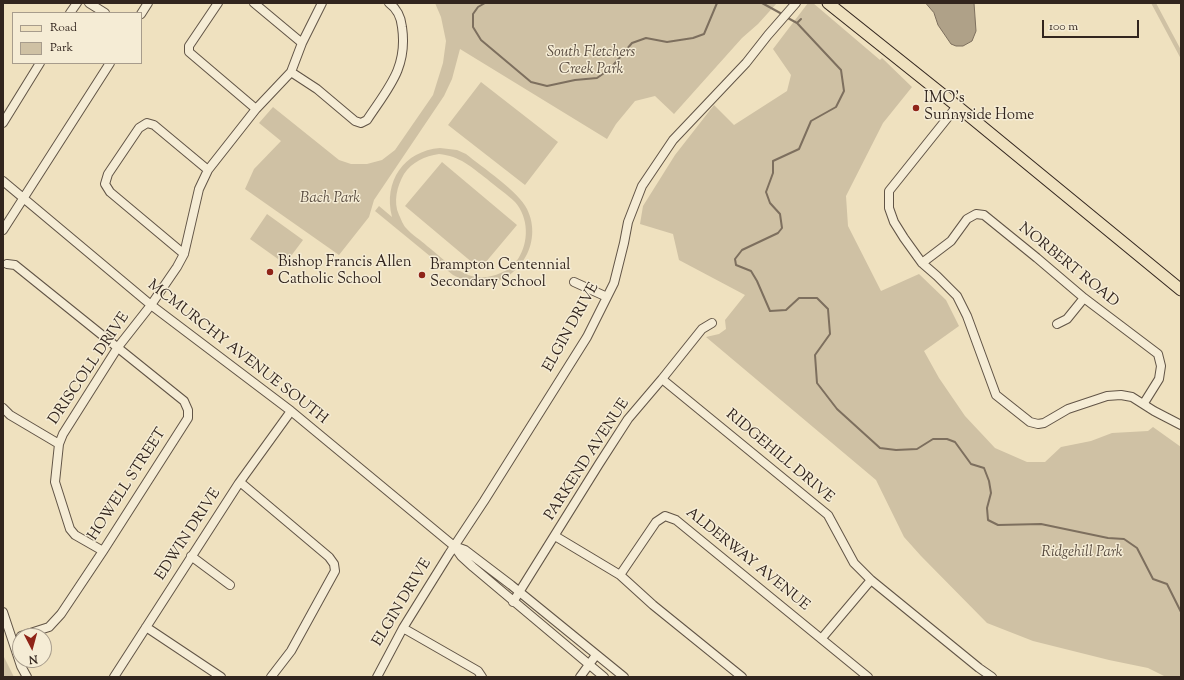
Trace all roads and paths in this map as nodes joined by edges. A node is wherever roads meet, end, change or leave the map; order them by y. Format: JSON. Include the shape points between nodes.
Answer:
{"nodes":[{"id":1,"x":76,"y":3,"type":"edge"},
{"id":2,"x":88,"y":3,"type":"edge"},
{"id":3,"x":148,"y":3,"type":"edge"},
{"id":4,"x":218,"y":3,"type":"edge"},
{"id":5,"x":254,"y":3,"type":"edge"},
{"id":6,"x":322,"y":3,"type":"edge"},
{"id":7,"x":389,"y":3,"type":"edge"},
{"id":8,"x":796,"y":3,"type":"edge"},
{"id":9,"x":828,"y":3,"type":"edge"},
{"id":10,"x":71,"y":12,"type":"edge"},
{"id":11,"x":104,"y":12,"type":"edge"},
{"id":12,"x":142,"y":12,"type":"edge"},
{"id":13,"x":302,"y":43,"type":"junction"},
{"id":14,"x":39,"y":64,"type":"edge"},
{"id":15,"x":109,"y":64,"type":"edge"},
{"id":16,"x":291,"y":72,"type":"junction"},
{"id":17,"x":957,"y":106,"type":"junction"},
{"id":18,"x":256,"y":109,"type":"junction"},
{"id":19,"x":3,"y":123,"type":"edge"},
{"id":20,"x":208,"y":170,"type":"junction"},
{"id":21,"x":3,"y":181,"type":"edge"},
{"id":22,"x":24,"y":199,"type":"junction"},
{"id":23,"x":3,"y":230,"type":"edge"},
{"id":24,"x":184,"y":254,"type":"junction"},
{"id":25,"x":922,"y":263,"type":"junction"},
{"id":26,"x":7,"y":264,"type":"dead end"},
{"id":27,"x":574,"y":282,"type":"dead end"},
{"id":28,"x":1181,"y":290,"type":"edge"},
{"id":29,"x":607,"y":297,"type":"junction"},
{"id":30,"x":1084,"y":298,"type":"junction"},
{"id":31,"x":152,"y":305,"type":"junction"},
{"id":32,"x":712,"y":322,"type":"dead end"},
{"id":33,"x":1057,"y":324,"type":"dead end"},
{"id":34,"x":118,"y":347,"type":"junction"},
{"id":35,"x":662,"y":379,"type":"junction"},
{"id":36,"x":1144,"y":403,"type":"junction"},
{"id":37,"x":3,"y":408,"type":"edge"},
{"id":38,"x":291,"y":411,"type":"junction"},
{"id":39,"x":1181,"y":426,"type":"edge"},
{"id":40,"x":59,"y":444,"type":"junction"},
{"id":41,"x":240,"y":482,"type":"junction"},
{"id":42,"x":555,"y":536,"type":"junction"},
{"id":43,"x":454,"y":546,"type":"junction"},
{"id":44,"x":103,"y":551,"type":"junction"},
{"id":45,"x":191,"y":556,"type":"junction"},
{"id":46,"x":620,"y":575,"type":"junction"},
{"id":47,"x":871,"y":580,"type":"junction"},
{"id":48,"x":230,"y":585,"type":"dead end"},
{"id":49,"x":520,"y":591,"type":"junction"},
{"id":50,"x":514,"y":602,"type":"junction"},
{"id":51,"x":3,"y":612,"type":"edge"},
{"id":52,"x":146,"y":627,"type":"junction"},
{"id":53,"x":46,"y":628,"type":"edge"},
{"id":54,"x":403,"y":628,"type":"junction"},
{"id":55,"x":12,"y":633,"type":"edge"},
{"id":56,"x":822,"y":638,"type":"junction"},
{"id":57,"x":596,"y":655,"type":"junction"},
{"id":58,"x":589,"y":664,"type":"junction"},
{"id":59,"x":22,"y":668,"type":"edge"},
{"id":60,"x":27,"y":677,"type":"edge"},
{"id":61,"x":114,"y":677,"type":"edge"},
{"id":62,"x":221,"y":677,"type":"edge"},
{"id":63,"x":271,"y":677,"type":"edge"},
{"id":64,"x":377,"y":677,"type":"edge"},
{"id":65,"x":482,"y":677,"type":"edge"},
{"id":66,"x":580,"y":677,"type":"edge"},
{"id":67,"x":604,"y":677,"type":"edge"},
{"id":68,"x":624,"y":677,"type":"edge"},
{"id":69,"x":742,"y":677,"type":"edge"},
{"id":70,"x":868,"y":677,"type":"edge"},
{"id":71,"x":992,"y":677,"type":"edge"}],
"edges":[{"from":1,"to":10,"type":"street"},
{"from":2,"to":11,"type":"street"},
{"from":3,"to":12,"type":"street"},
{"from":4,"to":18,"type":"street","via":[[189,46],[189,52]]},
{"from":5,"to":13,"type":"street"},
{"from":6,"to":13,"type":"street"},
{"from":7,"to":16,"type":"street","via":[[394,6],[402,23],[403,56],[398,70],[367,120],[355,121],[317,89]]},
{"from":8,"to":29,"type":"street","name":"ELGIN DRIVE","via":[[746,63],[673,140],[642,186],[628,222],[614,283]]},
{"from":9,"to":17,"type":"main road"},
{"from":13,"to":16,"type":"street"},
{"from":14,"to":19,"type":"street"},
{"from":15,"to":22,"type":"street"},
{"from":16,"to":18,"type":"street","name":"DRISCOLL DRIVE"},
{"from":17,"to":25,"type":"street","via":[[889,191],[889,208],[894,222]]},
{"from":17,"to":28,"type":"main road"},
{"from":18,"to":20,"type":"street","name":"DRISCOLL DRIVE"},
{"from":20,"to":24,"type":"street","name":"DRISCOLL DRIVE","via":[[199,189]]},
{"from":20,"to":24,"type":"street","via":[[154,125],[147,123],[139,128],[108,174],[105,184],[110,192]]},
{"from":21,"to":22,"type":"street","name":"MCMURCHY AVENUE SOUTH"},
{"from":22,"to":23,"type":"street"},
{"from":22,"to":31,"type":"street","name":"MCMURCHY AVENUE SOUTH"},
{"from":24,"to":31,"type":"street","name":"DRISCOLL DRIVE"},
{"from":25,"to":30,"type":"street","name":"NORBERT ROAD","via":[[951,241],[966,219],[976,214],[984,215]]},
{"from":25,"to":36,"type":"street","via":[[956,296],[967,316],[996,394],[1030,422],[1044,423],[1068,409],[1107,396],[1132,397]]},
{"from":26,"to":34,"type":"street","name":"HOWELL STREET","via":[[15,265]]},
{"from":27,"to":29,"type":"street"},
{"from":29,"to":43,"type":"street","name":"ELGIN DRIVE","via":[[587,337]]},
{"from":30,"to":33,"type":"street","via":[[1067,319]]},
{"from":30,"to":36,"type":"street","name":"NORBERT ROAD","via":[[1158,354],[1162,366],[1158,379]]},
{"from":31,"to":34,"type":"street","name":"DRISCOLL DRIVE"},
{"from":31,"to":38,"type":"street","name":"MCMURCHY AVENUE SOUTH"},
{"from":32,"to":35,"type":"street","name":"PARKEND AVENUE","via":[[702,329]]},
{"from":34,"to":40,"type":"street","name":"DRISCOLL DRIVE"},
{"from":34,"to":44,"type":"street","name":"HOWELL STREET","via":[[184,401],[188,418]]},
{"from":35,"to":42,"type":"street","name":"PARKEND AVENUE","via":[[628,419]]},
{"from":35,"to":47,"type":"street","name":"RIDGEHILL DRIVE","via":[[828,515],[854,563]]},
{"from":36,"to":39,"type":"street"},
{"from":37,"to":40,"type":"street","via":[[10,415]]},
{"from":38,"to":41,"type":"street","name":"EDWIN DRIVE"},
{"from":38,"to":43,"type":"street","name":"MCMURCHY AVENUE SOUTH"},
{"from":40,"to":44,"type":"street","name":"DRISCOLL DRIVE","via":[[55,482],[70,529],[75,535]]},
{"from":41,"to":45,"type":"street","name":"EDWIN DRIVE"},
{"from":41,"to":63,"type":"street","via":[[334,564],[335,571],[291,651]]},
{"from":42,"to":46,"type":"street"},
{"from":42,"to":49,"type":"street","name":"PARKEND AVENUE"},
{"from":43,"to":49,"type":"street","name":"MCMURCHY AVENUE SOUTH","via":[[465,550]]},
{"from":43,"to":50,"type":"street","name":"MCMURCHY AVENUE SOUTH","via":[[461,556]]},
{"from":43,"to":54,"type":"street","name":"ELGIN DRIVE"},
{"from":44,"to":53,"type":"street","name":"HOWELL STREET","via":[[61,614]]},
{"from":45,"to":48,"type":"street"},
{"from":45,"to":52,"type":"street","name":"EDWIN DRIVE"},
{"from":46,"to":56,"type":"street","name":"ALDERWAY AVENUE","via":[[656,522],[665,516],[676,520]]},
{"from":46,"to":69,"type":"street"},
{"from":47,"to":56,"type":"street"},
{"from":47,"to":71,"type":"street","name":"RIDGEHILL DRIVE"},
{"from":49,"to":50,"type":"street","name":"PARKEND AVENUE"},
{"from":49,"to":57,"type":"street","name":"MCMURCHY AVENUE SOUTH"},
{"from":50,"to":58,"type":"street","name":"MCMURCHY AVENUE SOUTH"},
{"from":51,"to":55,"type":"street"},
{"from":52,"to":61,"type":"street","name":"EDWIN DRIVE"},
{"from":52,"to":62,"type":"street"},
{"from":54,"to":64,"type":"street","name":"ELGIN DRIVE"},
{"from":54,"to":65,"type":"street","via":[[478,671]]},
{"from":56,"to":70,"type":"street","name":"ALDERWAY AVENUE"},
{"from":57,"to":58,"type":"street"},
{"from":57,"to":68,"type":"street","name":"MCMURCHY AVENUE SOUTH"},
{"from":58,"to":66,"type":"street"},
{"from":58,"to":67,"type":"street","name":"MCMURCHY AVENUE SOUTH"},
{"from":59,"to":60,"type":"street"}]}
